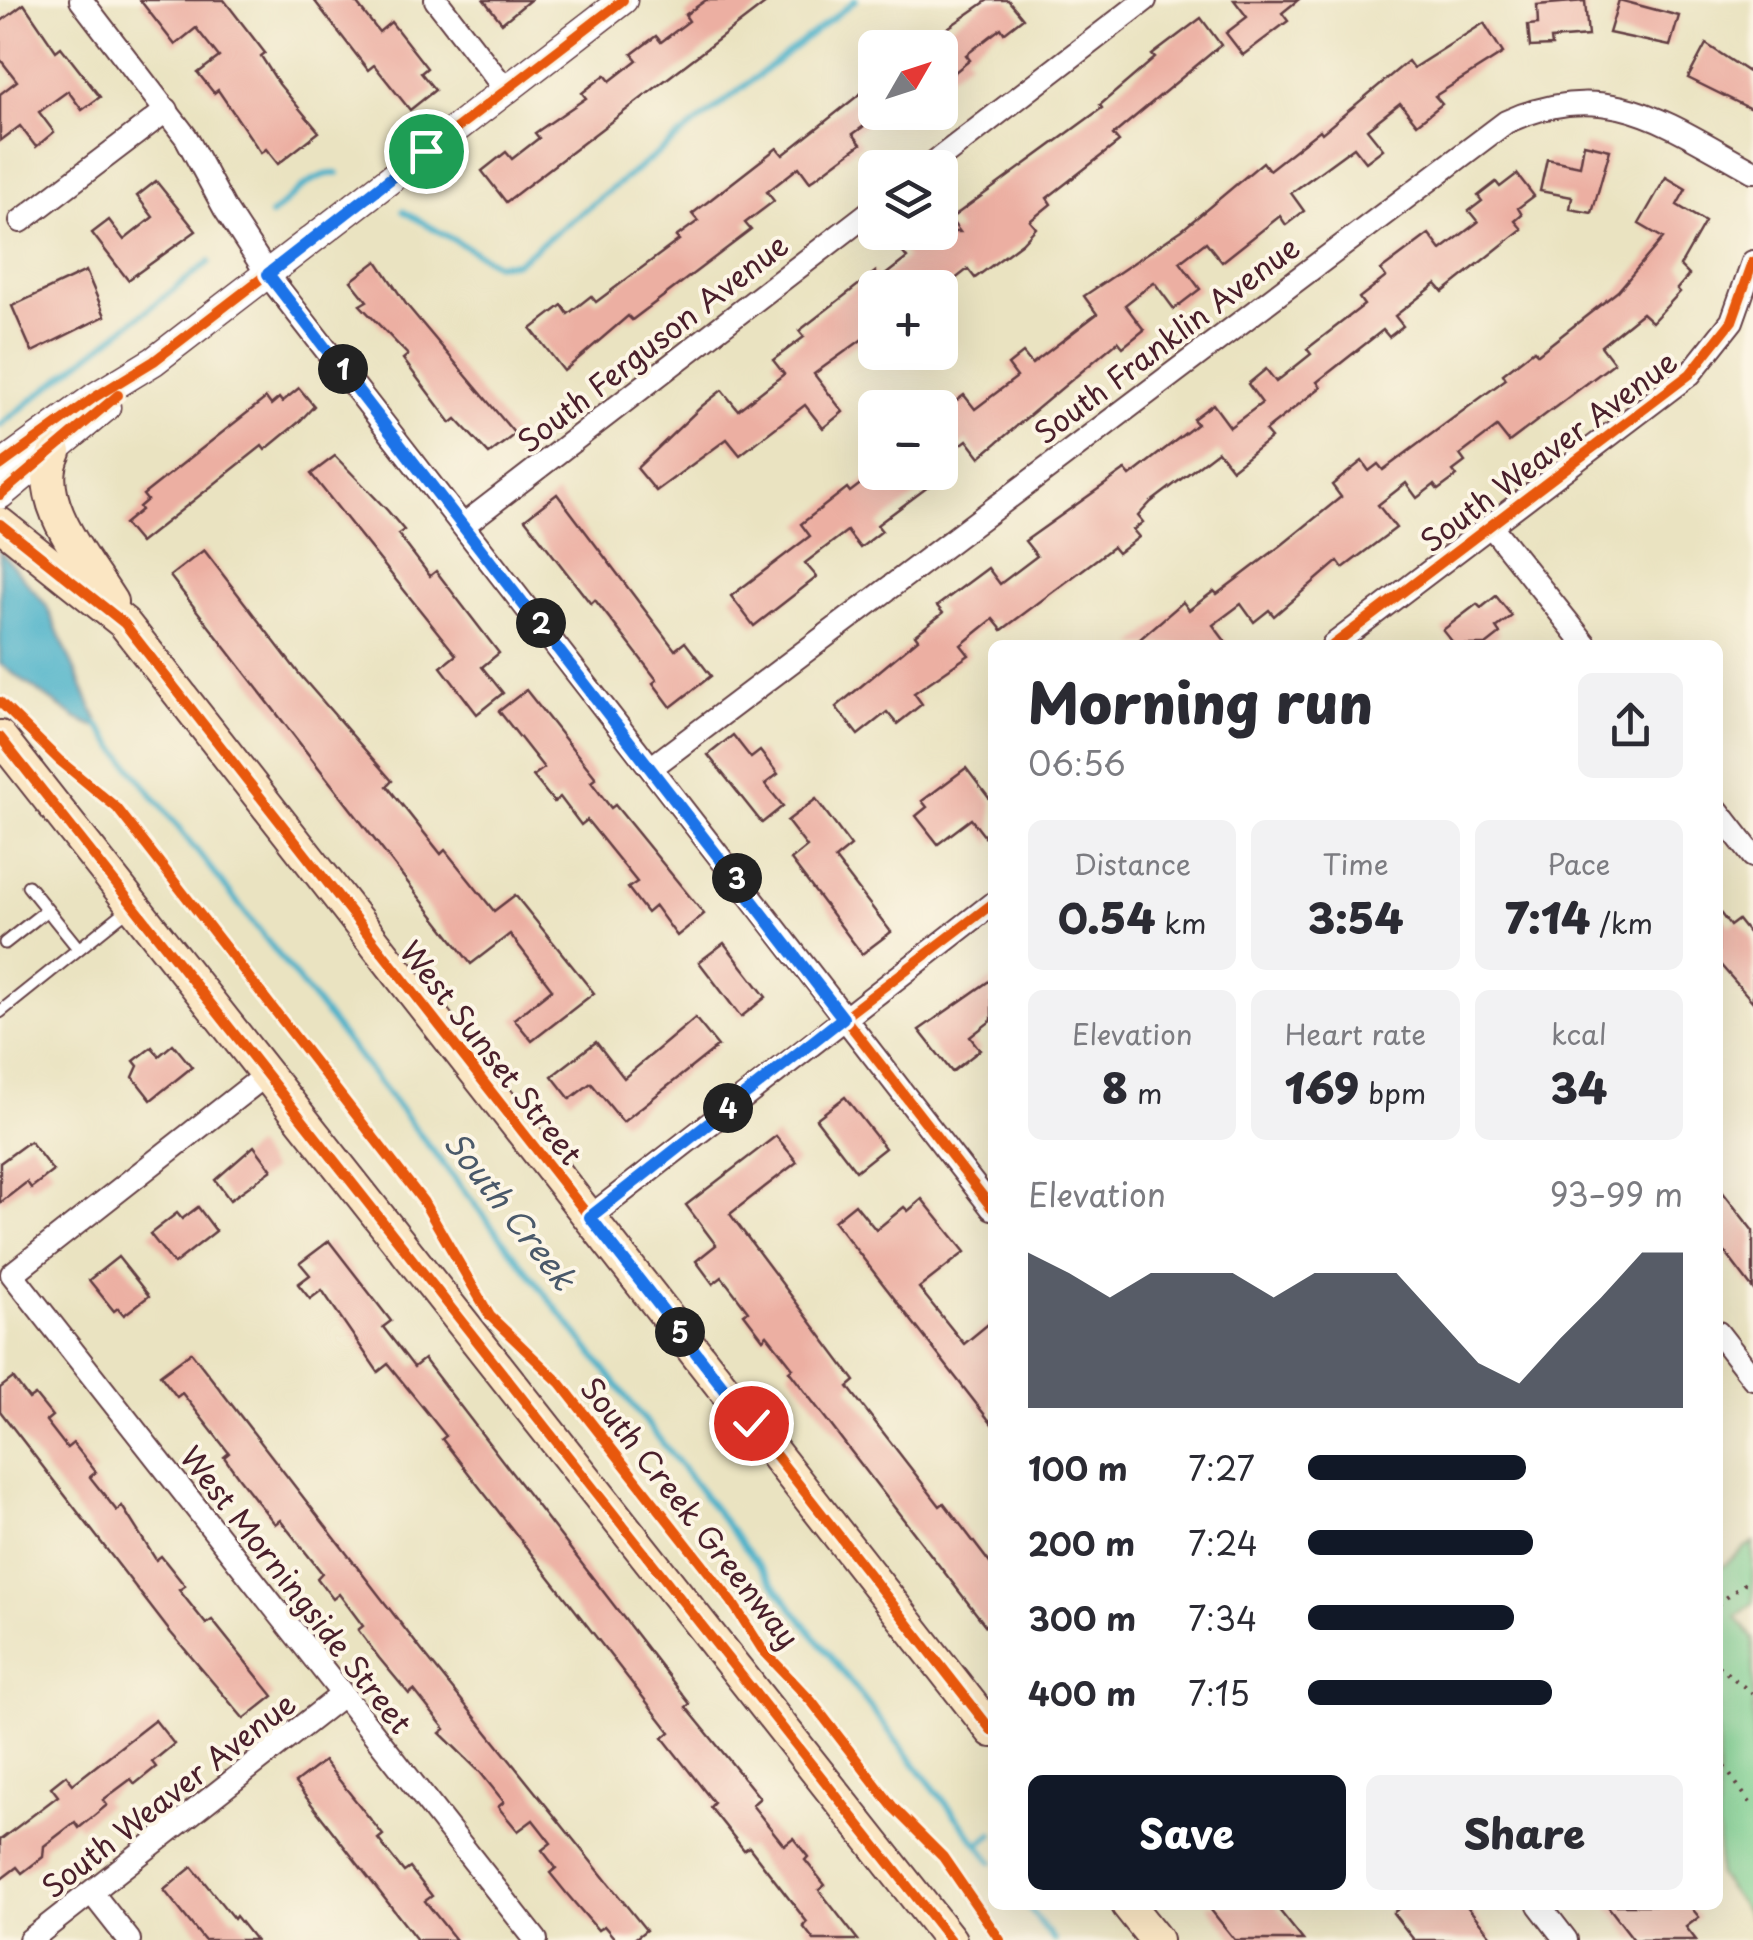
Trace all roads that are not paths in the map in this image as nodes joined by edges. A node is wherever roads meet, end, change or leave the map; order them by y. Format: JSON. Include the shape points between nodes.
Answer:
{"nodes":[{"id":1,"x":81,"y":0,"type":"edge"},
{"id":2,"x":436,"y":0,"type":"edge"},
{"id":3,"x":623,"y":0,"type":"edge"},
{"id":4,"x":1145,"y":0,"type":"edge"},
{"id":5,"x":506,"y":89,"type":"junction"},
{"id":6,"x":168,"y":110,"type":"junction"},
{"id":7,"x":951,"y":150,"type":"edge"},
{"id":8,"x":1753,"y":171,"type":"edge"},
{"id":9,"x":21,"y":221,"type":"dead end"},
{"id":10,"x":858,"y":221,"type":"edge"},
{"id":11,"x":1753,"y":262,"type":"edge"},
{"id":12,"x":268,"y":274,"type":"junction"},
{"id":13,"x":1746,"y":315,"type":"edge"},
{"id":14,"x":154,"y":361,"type":"junction"},
{"id":15,"x":54,"y":452,"type":"junction"},
{"id":16,"x":0,"y":466,"type":"edge"},
{"id":17,"x":0,"y":495,"type":"edge"},
{"id":18,"x":0,"y":524,"type":"edge"},
{"id":19,"x":464,"y":524,"type":"junction"},
{"id":20,"x":1491,"y":526,"type":"junction"},
{"id":21,"x":124,"y":623,"type":"junction"},
{"id":22,"x":1340,"y":640,"type":"edge"},
{"id":23,"x":1582,"y":640,"type":"edge"},
{"id":24,"x":0,"y":737,"type":"edge"},
{"id":25,"x":652,"y":767,"type":"junction"},
{"id":26,"x":1723,"y":817,"type":"edge"},
{"id":27,"x":1753,"y":856,"type":"edge"},
{"id":28,"x":28,"y":886,"type":"dead end"},
{"id":29,"x":134,"y":905,"type":"junction"},
{"id":30,"x":988,"y":907,"type":"edge"},
{"id":31,"x":47,"y":910,"type":"junction"},
{"id":32,"x":6,"y":943,"type":"dead end"},
{"id":33,"x":78,"y":948,"type":"junction"},
{"id":34,"x":0,"y":1012,"type":"edge"},
{"id":35,"x":843,"y":1018,"type":"junction"},
{"id":36,"x":268,"y":1073,"type":"junction"},
{"id":37,"x":988,"y":1203,"type":"edge"},
{"id":38,"x":590,"y":1217,"type":"junction"},
{"id":39,"x":1723,"y":1339,"type":"edge"},
{"id":40,"x":1753,"y":1378,"type":"edge"},
{"id":41,"x":342,"y":1694,"type":"junction"},
{"id":42,"x":988,"y":1727,"type":"edge"},
{"id":43,"x":92,"y":1894,"type":"junction"},
{"id":44,"x":1132,"y":1910,"type":"edge"},
{"id":45,"x":1543,"y":1910,"type":"edge"},
{"id":46,"x":30,"y":1940,"type":"edge"},
{"id":47,"x":129,"y":1940,"type":"edge"},
{"id":48,"x":536,"y":1940,"type":"edge"},
{"id":49,"x":950,"y":1940,"type":"edge"},
{"id":50,"x":1156,"y":1940,"type":"edge"},
{"id":51,"x":1566,"y":1940,"type":"edge"}],
"edges":[{"from":1,"to":6,"type":"street"},
{"from":2,"to":5,"type":"street"},
{"from":3,"to":5,"type":"street"},
{"from":4,"to":7,"type":"street"},
{"from":5,"to":12,"type":"street"},
{"from":6,"to":9,"type":"street"},
{"from":6,"to":12,"type":"street"},
{"from":8,"to":25,"type":"street","name":"South Franklin Avenue","via":[[1620,104],[1563,104],[1506,122]]},
{"from":10,"to":19,"type":"street","name":"South Ferguson Avenue"},
{"from":11,"to":13,"type":"street","name":"South Weaver Avenue"},
{"from":12,"to":14,"type":"street"},
{"from":12,"to":19,"type":"street"},
{"from":13,"to":20,"type":"street","name":"South Weaver Avenue","via":[[1690,374]]},
{"from":14,"to":15,"type":"street"},
{"from":14,"to":16,"type":"street"},
{"from":15,"to":17,"type":"street"},
{"from":15,"to":21,"type":"main road","via":[[47,478],[56,509]]},
{"from":18,"to":21,"type":"main road","name":"West Sunset Street"},
{"from":19,"to":25,"type":"street"},
{"from":20,"to":22,"type":"street","name":"South Weaver Avenue"},
{"from":20,"to":23,"type":"street"},
{"from":21,"to":38,"type":"main road","name":"West Sunset Street"},
{"from":24,"to":29,"type":"main road"},
{"from":25,"to":35,"type":"street"},
{"from":26,"to":27,"type":"street"},
{"from":28,"to":31,"type":"lane"},
{"from":29,"to":33,"type":"lane"},
{"from":29,"to":36,"type":"main road"},
{"from":30,"to":35,"type":"street"},
{"from":31,"to":32,"type":"lane"},
{"from":31,"to":33,"type":"lane"},
{"from":33,"to":34,"type":"lane"},
{"from":35,"to":37,"type":"street"},
{"from":35,"to":38,"type":"street"},
{"from":36,"to":41,"type":"street","name":"West Morningside Street","via":[[12,1274]]},
{"from":36,"to":49,"type":"main road"},
{"from":38,"to":42,"type":"main road","name":"West Sunset Street"},
{"from":39,"to":40,"type":"street"},
{"from":41,"to":43,"type":"street","name":"South Weaver Avenue"},
{"from":41,"to":48,"type":"street","name":"West Morningside Street"},
{"from":43,"to":46,"type":"street","name":"South Weaver Avenue"},
{"from":43,"to":47,"type":"street"},
{"from":44,"to":50,"type":"main road"},
{"from":45,"to":51,"type":"street"}]}
